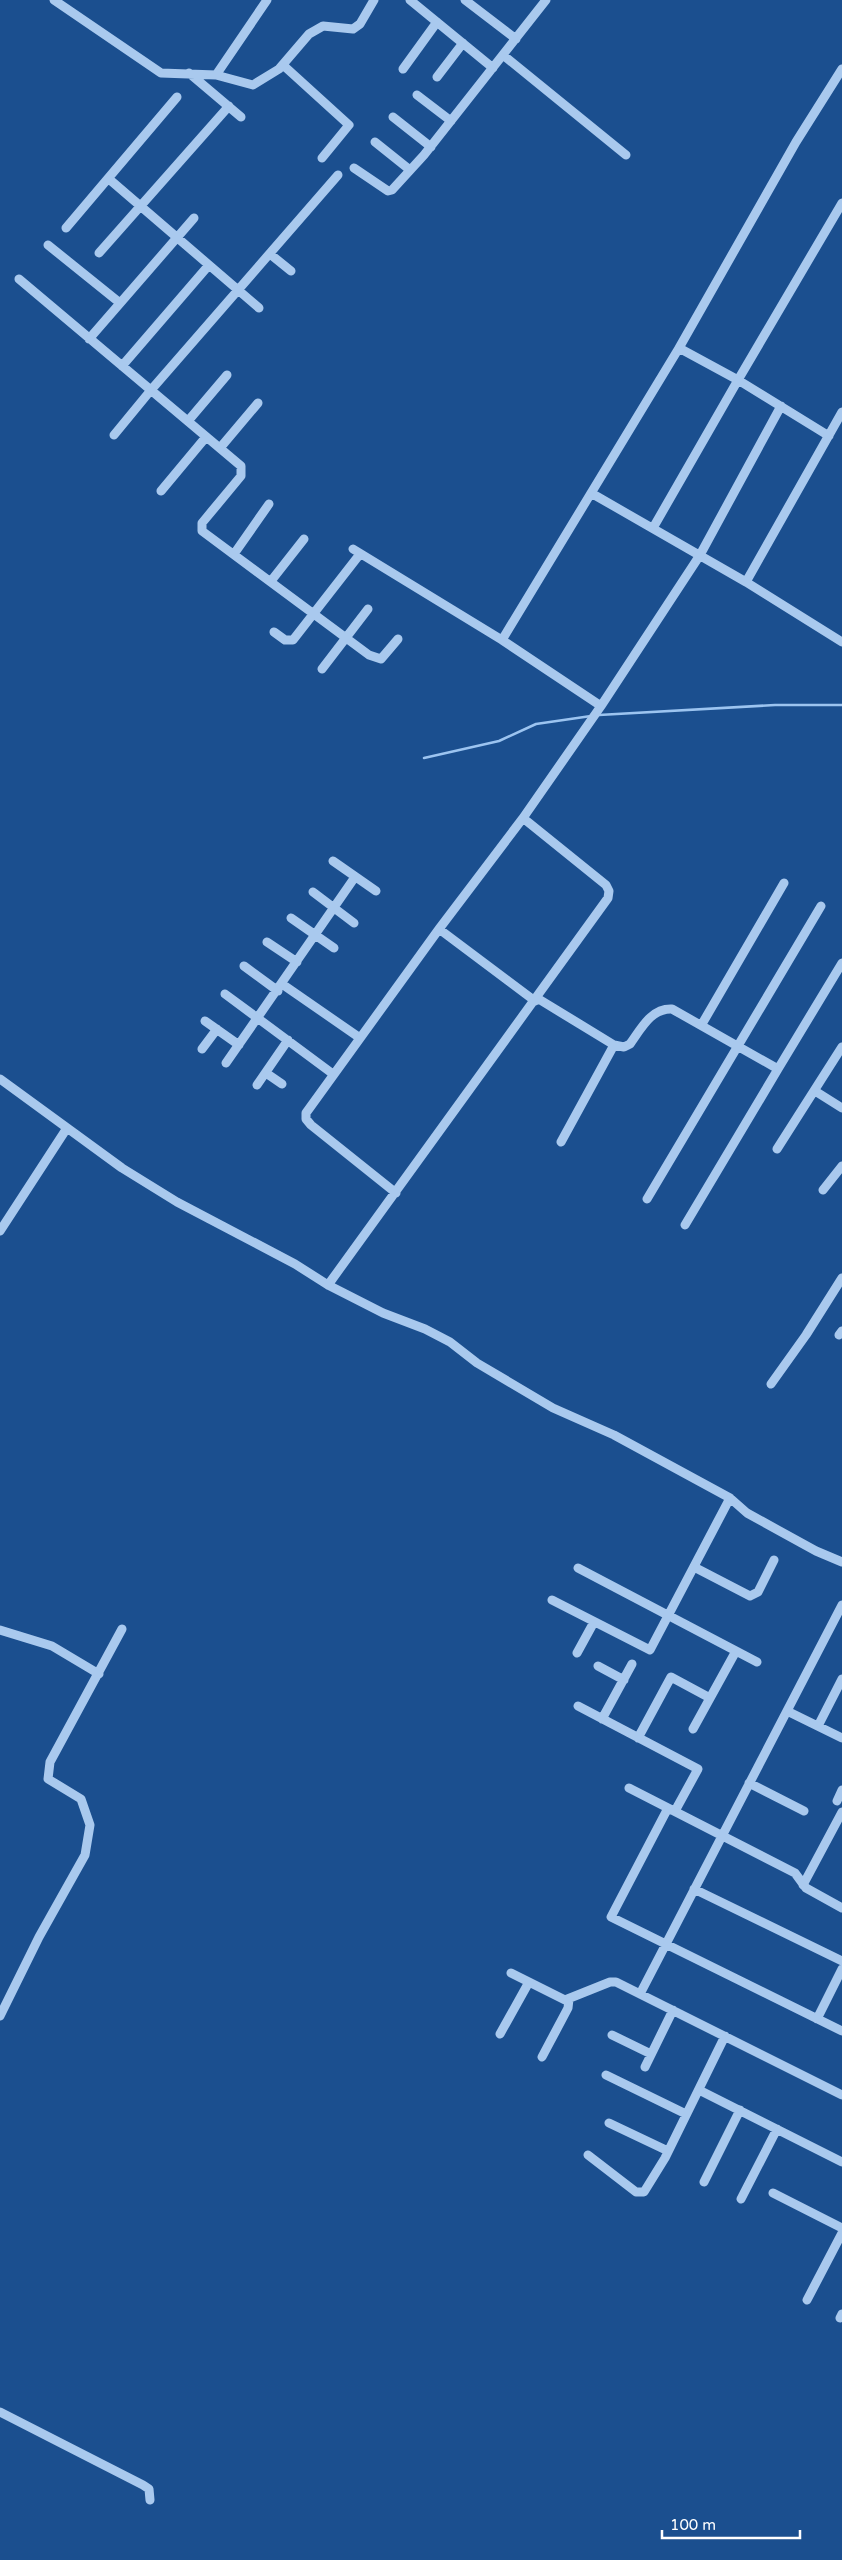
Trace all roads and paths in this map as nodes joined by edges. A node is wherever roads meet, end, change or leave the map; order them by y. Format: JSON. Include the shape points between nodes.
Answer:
{"nodes":[{"id":1,"x":54,"y":0,"type":"edge"},
{"id":2,"x":267,"y":0,"type":"edge"},
{"id":3,"x":374,"y":0,"type":"edge"},
{"id":4,"x":410,"y":0,"type":"edge"},
{"id":5,"x":465,"y":0,"type":"edge"},
{"id":6,"x":546,"y":0,"type":"edge"},
{"id":7,"x":437,"y":22,"type":"junction"},
{"id":8,"x":516,"y":39,"type":"junction"},
{"id":9,"x":463,"y":43,"type":"junction"},
{"id":10,"x":503,"y":55,"type":"junction"},
{"id":11,"x":282,"y":65,"type":"junction"},
{"id":12,"x":493,"y":68,"type":"junction"},
{"id":13,"x":403,"y":69,"type":"dead end"},
{"id":14,"x":842,"y":69,"type":"edge"},
{"id":15,"x":189,"y":73,"type":"junction"},
{"id":16,"x":216,"y":75,"type":"junction"},
{"id":17,"x":437,"y":77,"type":"dead end"},
{"id":18,"x":418,"y":95,"type":"dead end"},
{"id":19,"x":177,"y":97,"type":"dead end"},
{"id":20,"x":229,"y":106,"type":"junction"},
{"id":21,"x":241,"y":116,"type":"dead end"},
{"id":22,"x":393,"y":117,"type":"dead end"},
{"id":23,"x":452,"y":121,"type":"junction"},
{"id":24,"x":375,"y":142,"type":"dead end"},
{"id":25,"x":431,"y":146,"type":"junction"},
{"id":26,"x":626,"y":155,"type":"dead end"},
{"id":27,"x":322,"y":158,"type":"dead end"},
{"id":28,"x":354,"y":168,"type":"dead end"},
{"id":29,"x":410,"y":170,"type":"junction"},
{"id":30,"x":338,"y":174,"type":"dead end"},
{"id":31,"x":109,"y":179,"type":"junction"},
{"id":32,"x":842,"y":203,"type":"edge"},
{"id":33,"x":142,"y":207,"type":"junction"},
{"id":34,"x":194,"y":218,"type":"dead end"},
{"id":35,"x":66,"y":228,"type":"dead end"},
{"id":36,"x":177,"y":237,"type":"junction"},
{"id":37,"x":48,"y":245,"type":"dead end"},
{"id":38,"x":99,"y":253,"type":"dead end"},
{"id":39,"x":270,"y":254,"type":"junction"},
{"id":40,"x":209,"y":265,"type":"junction"},
{"id":41,"x":291,"y":271,"type":"dead end"},
{"id":42,"x":19,"y":280,"type":"dead end"},
{"id":43,"x":238,"y":290,"type":"junction"},
{"id":44,"x":120,"y":303,"type":"junction"},
{"id":45,"x":259,"y":308,"type":"dead end"},
{"id":46,"x":89,"y":338,"type":"junction"},
{"id":47,"x":678,"y":348,"type":"junction"},
{"id":48,"x":122,"y":366,"type":"junction"},
{"id":49,"x":227,"y":375,"type":"dead end"},
{"id":50,"x":738,"y":380,"type":"junction"},
{"id":51,"x":151,"y":390,"type":"junction"},
{"id":52,"x":258,"y":404,"type":"dead end"},
{"id":53,"x":781,"y":406,"type":"junction"},
{"id":54,"x":842,"y":412,"type":"edge"},
{"id":55,"x":188,"y":421,"type":"junction"},
{"id":56,"x":114,"y":436,"type":"dead end"},
{"id":57,"x":206,"y":436,"type":"junction"},
{"id":58,"x":829,"y":436,"type":"junction"},
{"id":59,"x":220,"y":448,"type":"junction"},
{"id":60,"x":161,"y":491,"type":"dead end"},
{"id":61,"x":591,"y":493,"type":"junction"},
{"id":62,"x":270,"y":504,"type":"dead end"},
{"id":63,"x":653,"y":528,"type":"junction"},
{"id":64,"x":304,"y":539,"type":"dead end"},
{"id":65,"x":234,"y":554,"type":"junction"},
{"id":66,"x":700,"y":555,"type":"junction"},
{"id":67,"x":271,"y":581,"type":"junction"},
{"id":68,"x":746,"y":582,"type":"junction"},
{"id":69,"x":368,"y":609,"type":"dead end"},
{"id":70,"x":313,"y":614,"type":"junction"},
{"id":71,"x":274,"y":632,"type":"dead end"},
{"id":72,"x":345,"y":638,"type":"junction"},
{"id":73,"x":398,"y":638,"type":"dead end"},
{"id":74,"x":502,"y":640,"type":"junction"},
{"id":75,"x":842,"y":642,"type":"edge"},
{"id":76,"x":322,"y":669,"type":"dead end"},
{"id":77,"x":601,"y":706,"type":"junction"},
{"id":78,"x":523,"y":818,"type":"junction"},
{"id":79,"x":333,"y":861,"type":"dead end"},
{"id":80,"x":355,"y":877,"type":"junction"},
{"id":81,"x":784,"y":883,"type":"dead end"},
{"id":82,"x":312,"y":892,"type":"dead end"},
{"id":83,"x":376,"y":892,"type":"dead end"},
{"id":84,"x":821,"y":906,"type":"dead end"},
{"id":85,"x":334,"y":908,"type":"junction"},
{"id":86,"x":290,"y":918,"type":"dead end"},
{"id":87,"x":354,"y":923,"type":"dead end"},
{"id":88,"x":439,"y":929,"type":"junction"},
{"id":89,"x":316,"y":935,"type":"junction"},
{"id":90,"x":267,"y":942,"type":"dead end"},
{"id":91,"x":334,"y":948,"type":"dead end"},
{"id":92,"x":297,"y":962,"type":"junction"},
{"id":93,"x":842,"y":963,"type":"edge"},
{"id":94,"x":244,"y":966,"type":"dead end"},
{"id":95,"x":280,"y":988,"type":"junction"},
{"id":96,"x":225,"y":994,"type":"dead end"},
{"id":97,"x":536,"y":1000,"type":"junction"},
{"id":98,"x":258,"y":1018,"type":"junction"},
{"id":99,"x":205,"y":1021,"type":"dead end"},
{"id":100,"x":702,"y":1024,"type":"junction"},
{"id":101,"x":217,"y":1029,"type":"junction"},
{"id":102,"x":360,"y":1038,"type":"junction"},
{"id":103,"x":288,"y":1040,"type":"junction"},
{"id":104,"x":239,"y":1044,"type":"junction"},
{"id":105,"x":614,"y":1045,"type":"junction"},
{"id":106,"x":739,"y":1046,"type":"junction"},
{"id":107,"x":202,"y":1049,"type":"dead end"},
{"id":108,"x":840,"y":1053,"type":"edge"},
{"id":109,"x":226,"y":1063,"type":"dead end"},
{"id":110,"x":778,"y":1069,"type":"junction"},
{"id":111,"x":266,"y":1073,"type":"junction"},
{"id":112,"x":334,"y":1074,"type":"junction"},
{"id":113,"x":0,"y":1079,"type":"edge"},
{"id":114,"x":282,"y":1084,"type":"dead end"},
{"id":115,"x":257,"y":1085,"type":"dead end"},
{"id":116,"x":815,"y":1091,"type":"junction"},
{"id":117,"x":842,"y":1108,"type":"edge"},
{"id":118,"x":67,"y":1128,"type":"junction"},
{"id":119,"x":561,"y":1142,"type":"dead end"},
{"id":120,"x":777,"y":1149,"type":"dead end"},
{"id":121,"x":842,"y":1166,"type":"edge"},
{"id":122,"x":823,"y":1190,"type":"dead end"},
{"id":123,"x":396,"y":1193,"type":"junction"},
{"id":124,"x":647,"y":1199,"type":"dead end"},
{"id":125,"x":685,"y":1226,"type":"dead end"},
{"id":126,"x":0,"y":1231,"type":"edge"},
{"id":127,"x":842,"y":1278,"type":"edge"},
{"id":128,"x":328,"y":1285,"type":"junction"},
{"id":129,"x":771,"y":1384,"type":"dead end"},
{"id":130,"x":730,"y":1498,"type":"junction"},
{"id":131,"x":774,"y":1560,"type":"dead end"},
{"id":132,"x":842,"y":1562,"type":"edge"},
{"id":133,"x":694,"y":1566,"type":"junction"},
{"id":134,"x":578,"y":1568,"type":"dead end"},
{"id":135,"x":552,"y":1600,"type":"dead end"},
{"id":136,"x":842,"y":1605,"type":"edge"},
{"id":137,"x":668,"y":1615,"type":"junction"},
{"id":138,"x":594,"y":1622,"type":"junction"},
{"id":139,"x":122,"y":1629,"type":"dead end"},
{"id":140,"x":0,"y":1630,"type":"edge"},
{"id":141,"x":736,"y":1651,"type":"junction"},
{"id":142,"x":578,"y":1653,"type":"dead end"},
{"id":143,"x":757,"y":1662,"type":"dead end"},
{"id":144,"x":632,"y":1664,"type":"dead end"},
{"id":145,"x":598,"y":1666,"type":"dead end"},
{"id":146,"x":99,"y":1674,"type":"junction"},
{"id":147,"x":842,"y":1679,"type":"edge"},
{"id":148,"x":624,"y":1680,"type":"junction"},
{"id":149,"x":710,"y":1698,"type":"junction"},
{"id":150,"x":578,"y":1706,"type":"dead end"},
{"id":151,"x":787,"y":1711,"type":"junction"},
{"id":152,"x":602,"y":1719,"type":"junction"},
{"id":153,"x":818,"y":1726,"type":"junction"},
{"id":154,"x":694,"y":1729,"type":"dead end"},
{"id":155,"x":638,"y":1738,"type":"junction"},
{"id":156,"x":842,"y":1738,"type":"edge"},
{"id":157,"x":749,"y":1784,"type":"junction"},
{"id":158,"x":629,"y":1788,"type":"dead end"},
{"id":159,"x":842,"y":1790,"type":"edge"},
{"id":160,"x":837,"y":1801,"type":"dead end"},
{"id":161,"x":672,"y":1810,"type":"junction"},
{"id":162,"x":804,"y":1811,"type":"dead end"},
{"id":163,"x":842,"y":1812,"type":"edge"},
{"id":164,"x":722,"y":1835,"type":"junction"},
{"id":165,"x":803,"y":1886,"type":"junction"},
{"id":166,"x":694,"y":1889,"type":"junction"},
{"id":167,"x":842,"y":1908,"type":"edge"},
{"id":168,"x":666,"y":1944,"type":"junction"},
{"id":169,"x":842,"y":1962,"type":"edge"},
{"id":170,"x":842,"y":1969,"type":"edge"},
{"id":171,"x":511,"y":1973,"type":"dead end"},
{"id":172,"x":529,"y":1982,"type":"junction"},
{"id":173,"x":640,"y":1994,"type":"junction"},
{"id":174,"x":569,"y":2000,"type":"junction"},
{"id":175,"x":673,"y":2010,"type":"junction"},
{"id":176,"x":0,"y":2016,"type":"edge"},
{"id":177,"x":817,"y":2019,"type":"junction"},
{"id":178,"x":842,"y":2031,"type":"edge"},
{"id":179,"x":500,"y":2034,"type":"dead end"},
{"id":180,"x":612,"y":2036,"type":"dead end"},
{"id":181,"x":725,"y":2036,"type":"junction"},
{"id":182,"x":651,"y":2054,"type":"junction"},
{"id":183,"x":542,"y":2057,"type":"dead end"},
{"id":184,"x":645,"y":2068,"type":"dead end"},
{"id":185,"x":606,"y":2075,"type":"dead end"},
{"id":186,"x":699,"y":2090,"type":"junction"},
{"id":187,"x":842,"y":2095,"type":"edge"},
{"id":188,"x":740,"y":2110,"type":"junction"},
{"id":189,"x":686,"y":2114,"type":"junction"},
{"id":190,"x":609,"y":2123,"type":"dead end"},
{"id":191,"x":777,"y":2129,"type":"junction"},
{"id":192,"x":668,"y":2151,"type":"junction"},
{"id":193,"x":588,"y":2155,"type":"dead end"},
{"id":194,"x":842,"y":2162,"type":"edge"},
{"id":195,"x":704,"y":2182,"type":"dead end"},
{"id":196,"x":773,"y":2193,"type":"dead end"},
{"id":197,"x":741,"y":2199,"type":"dead end"},
{"id":198,"x":842,"y":2228,"type":"edge"},
{"id":199,"x":842,"y":2233,"type":"edge"},
{"id":200,"x":807,"y":2300,"type":"dead end"},
{"id":201,"x":0,"y":2412,"type":"edge"},
{"id":202,"x":150,"y":2500,"type":"dead end"}],
"edges":[{"from":1,"to":15,"type":"street","via":[[161,73]]},
{"from":2,"to":16,"type":"street"},
{"from":3,"to":11,"type":"street","via":[[360,24],[353,28],[322,26],[309,34]]},
{"from":4,"to":7,"type":"street"},
{"from":5,"to":8,"type":"street"},
{"from":6,"to":8,"type":"street"},
{"from":7,"to":9,"type":"street"},
{"from":7,"to":13,"type":"street"},
{"from":8,"to":10,"type":"street"},
{"from":9,"to":12,"type":"street"},
{"from":9,"to":17,"type":"street"},
{"from":10,"to":12,"type":"street"},
{"from":10,"to":26,"type":"street"},
{"from":11,"to":16,"type":"street","via":[[254,85]]},
{"from":11,"to":27,"type":"street","via":[[349,125]]},
{"from":12,"to":23,"type":"street"},
{"from":14,"to":47,"type":"street","via":[[796,142]]},
{"from":15,"to":16,"type":"street"},
{"from":15,"to":20,"type":"street"},
{"from":18,"to":23,"type":"street"},
{"from":19,"to":31,"type":"street"},
{"from":20,"to":21,"type":"street"},
{"from":20,"to":33,"type":"street"},
{"from":22,"to":25,"type":"street"},
{"from":23,"to":25,"type":"street"},
{"from":24,"to":29,"type":"street"},
{"from":25,"to":29,"type":"street"},
{"from":28,"to":29,"type":"street","via":[[388,191]]},
{"from":30,"to":39,"type":"street"},
{"from":31,"to":33,"type":"street"},
{"from":31,"to":35,"type":"street"},
{"from":32,"to":50,"type":"street"},
{"from":33,"to":36,"type":"street"},
{"from":33,"to":38,"type":"street"},
{"from":34,"to":36,"type":"street"},
{"from":36,"to":40,"type":"street"},
{"from":36,"to":44,"type":"street"},
{"from":37,"to":44,"type":"street"},
{"from":39,"to":41,"type":"street"},
{"from":39,"to":43,"type":"street"},
{"from":40,"to":43,"type":"street"},
{"from":40,"to":48,"type":"street"},
{"from":42,"to":46,"type":"street"},
{"from":43,"to":45,"type":"street"},
{"from":43,"to":51,"type":"street"},
{"from":44,"to":46,"type":"street"},
{"from":46,"to":48,"type":"street"},
{"from":47,"to":50,"type":"street"},
{"from":47,"to":61,"type":"street"},
{"from":48,"to":51,"type":"street"},
{"from":49,"to":55,"type":"street"},
{"from":50,"to":53,"type":"street"},
{"from":50,"to":63,"type":"street"},
{"from":51,"to":55,"type":"street"},
{"from":51,"to":56,"type":"street"},
{"from":52,"to":59,"type":"street"},
{"from":53,"to":58,"type":"street"},
{"from":53,"to":66,"type":"street"},
{"from":54,"to":58,"type":"street"},
{"from":55,"to":57,"type":"street"},
{"from":57,"to":59,"type":"street"},
{"from":57,"to":60,"type":"street"},
{"from":58,"to":68,"type":"street"},
{"from":59,"to":65,"type":"street","via":[[241,466],[241,476],[201,527]]},
{"from":61,"to":63,"type":"street"},
{"from":61,"to":74,"type":"street"},
{"from":62,"to":65,"type":"street"},
{"from":63,"to":66,"type":"street"},
{"from":64,"to":67,"type":"street"},
{"from":65,"to":67,"type":"street"},
{"from":66,"to":68,"type":"street"},
{"from":66,"to":77,"type":"street"},
{"from":67,"to":70,"type":"street"},
{"from":68,"to":75,"type":"street"},
{"from":69,"to":72,"type":"street"},
{"from":70,"to":71,"type":"street","via":[[290,642]]},
{"from":70,"to":72,"type":"street"},
{"from":70,"to":74,"type":"street","via":[[357,552]]},
{"from":72,"to":73,"type":"street","via":[[369,656],[381,659]]},
{"from":72,"to":76,"type":"street"},
{"from":74,"to":77,"type":"street"},
{"from":77,"to":78,"type":"street"},
{"from":78,"to":88,"type":"street"},
{"from":78,"to":97,"type":"street","via":[[606,885],[608,891],[604,906]]},
{"from":79,"to":80,"type":"street"},
{"from":80,"to":83,"type":"street"},
{"from":80,"to":85,"type":"street"},
{"from":81,"to":100,"type":"street"},
{"from":82,"to":85,"type":"street"},
{"from":84,"to":106,"type":"street"},
{"from":85,"to":87,"type":"street"},
{"from":85,"to":89,"type":"street"},
{"from":86,"to":89,"type":"street"},
{"from":88,"to":97,"type":"street"},
{"from":88,"to":102,"type":"street"},
{"from":89,"to":91,"type":"street"},
{"from":89,"to":92,"type":"street"},
{"from":90,"to":92,"type":"street"},
{"from":92,"to":95,"type":"street"},
{"from":93,"to":110,"type":"street"},
{"from":94,"to":95,"type":"street"},
{"from":95,"to":98,"type":"street"},
{"from":95,"to":102,"type":"street"},
{"from":96,"to":98,"type":"street"},
{"from":97,"to":105,"type":"street"},
{"from":97,"to":123,"type":"street"},
{"from":98,"to":103,"type":"street"},
{"from":98,"to":104,"type":"street"},
{"from":99,"to":101,"type":"street"},
{"from":100,"to":105,"type":"street","via":[[672,1009],[662,1008],[630,1044],[624,1047]]},
{"from":100,"to":106,"type":"street"},
{"from":101,"to":104,"type":"street"},
{"from":101,"to":107,"type":"street"},
{"from":102,"to":112,"type":"street"},
{"from":103,"to":111,"type":"street"},
{"from":103,"to":112,"type":"street"},
{"from":104,"to":109,"type":"street"},
{"from":105,"to":119,"type":"street"},
{"from":106,"to":110,"type":"street"},
{"from":106,"to":124,"type":"street"},
{"from":108,"to":116,"type":"street"},
{"from":110,"to":125,"type":"street"},
{"from":111,"to":114,"type":"street"},
{"from":111,"to":115,"type":"street"},
{"from":112,"to":123,"type":"street","via":[[306,1113],[306,1119]]},
{"from":113,"to":118,"type":"street"},
{"from":116,"to":117,"type":"street"},
{"from":116,"to":120,"type":"street"},
{"from":118,"to":126,"type":"street"},
{"from":118,"to":128,"type":"street","via":[[177,1202],[295,1264]]},
{"from":121,"to":122,"type":"street"},
{"from":123,"to":128,"type":"street"},
{"from":127,"to":129,"type":"street"},
{"from":128,"to":130,"type":"street","via":[[450,1342],[477,1364],[553,1408],[614,1435]]},
{"from":130,"to":132,"type":"street","via":[[756,1518]]},
{"from":130,"to":133,"type":"street"},
{"from":131,"to":133,"type":"street","via":[[758,1592],[750,1596]]},
{"from":133,"to":137,"type":"street"},
{"from":134,"to":137,"type":"street"},
{"from":135,"to":138,"type":"street"},
{"from":136,"to":151,"type":"street"},
{"from":137,"to":138,"type":"street","via":[[650,1650]]},
{"from":137,"to":141,"type":"street"},
{"from":138,"to":142,"type":"street"},
{"from":139,"to":146,"type":"street"},
{"from":140,"to":146,"type":"street","via":[[52,1646]]},
{"from":141,"to":143,"type":"street"},
{"from":141,"to":149,"type":"street"},
{"from":144,"to":148,"type":"street"},
{"from":145,"to":148,"type":"street"},
{"from":146,"to":176,"type":"street","via":[[50,1762],[48,1779],[81,1799],[90,1825],[84,1855]]},
{"from":147,"to":153,"type":"street"},
{"from":148,"to":152,"type":"street"},
{"from":149,"to":154,"type":"street"},
{"from":149,"to":155,"type":"street","via":[[672,1677]]},
{"from":150,"to":152,"type":"street"},
{"from":151,"to":153,"type":"street"},
{"from":151,"to":157,"type":"street"},
{"from":152,"to":155,"type":"street"},
{"from":153,"to":156,"type":"street"},
{"from":155,"to":161,"type":"street","via":[[698,1769]]},
{"from":157,"to":162,"type":"street"},
{"from":157,"to":164,"type":"street"},
{"from":158,"to":161,"type":"street"},
{"from":159,"to":160,"type":"street"},
{"from":161,"to":164,"type":"street"},
{"from":161,"to":168,"type":"street","via":[[611,1917]]},
{"from":163,"to":165,"type":"street"},
{"from":164,"to":165,"type":"street","via":[[795,1873]]},
{"from":164,"to":166,"type":"street"},
{"from":165,"to":167,"type":"street"},
{"from":166,"to":168,"type":"street"},
{"from":166,"to":169,"type":"street"},
{"from":168,"to":173,"type":"street"},
{"from":168,"to":177,"type":"street"},
{"from":170,"to":177,"type":"street"},
{"from":171,"to":172,"type":"street"},
{"from":172,"to":174,"type":"street"},
{"from":172,"to":179,"type":"street"},
{"from":173,"to":174,"type":"street","via":[[616,1982],[609,1982]]},
{"from":173,"to":175,"type":"street"},
{"from":174,"to":183,"type":"street","via":[[568,2008]]},
{"from":175,"to":181,"type":"street"},
{"from":175,"to":182,"type":"street"},
{"from":177,"to":178,"type":"street"},
{"from":180,"to":182,"type":"street"},
{"from":181,"to":186,"type":"street"},
{"from":181,"to":187,"type":"street"},
{"from":182,"to":184,"type":"street"},
{"from":185,"to":189,"type":"street"},
{"from":186,"to":188,"type":"street"},
{"from":186,"to":189,"type":"street"},
{"from":188,"to":191,"type":"street"},
{"from":188,"to":195,"type":"street"},
{"from":189,"to":192,"type":"street"},
{"from":190,"to":192,"type":"street"},
{"from":191,"to":194,"type":"street"},
{"from":191,"to":197,"type":"street"},
{"from":192,"to":193,"type":"street","via":[[654,2178],[641,2193]]},
{"from":196,"to":198,"type":"street"},
{"from":199,"to":200,"type":"street"},
{"from":201,"to":202,"type":"street","via":[[149,2489]]}]}
